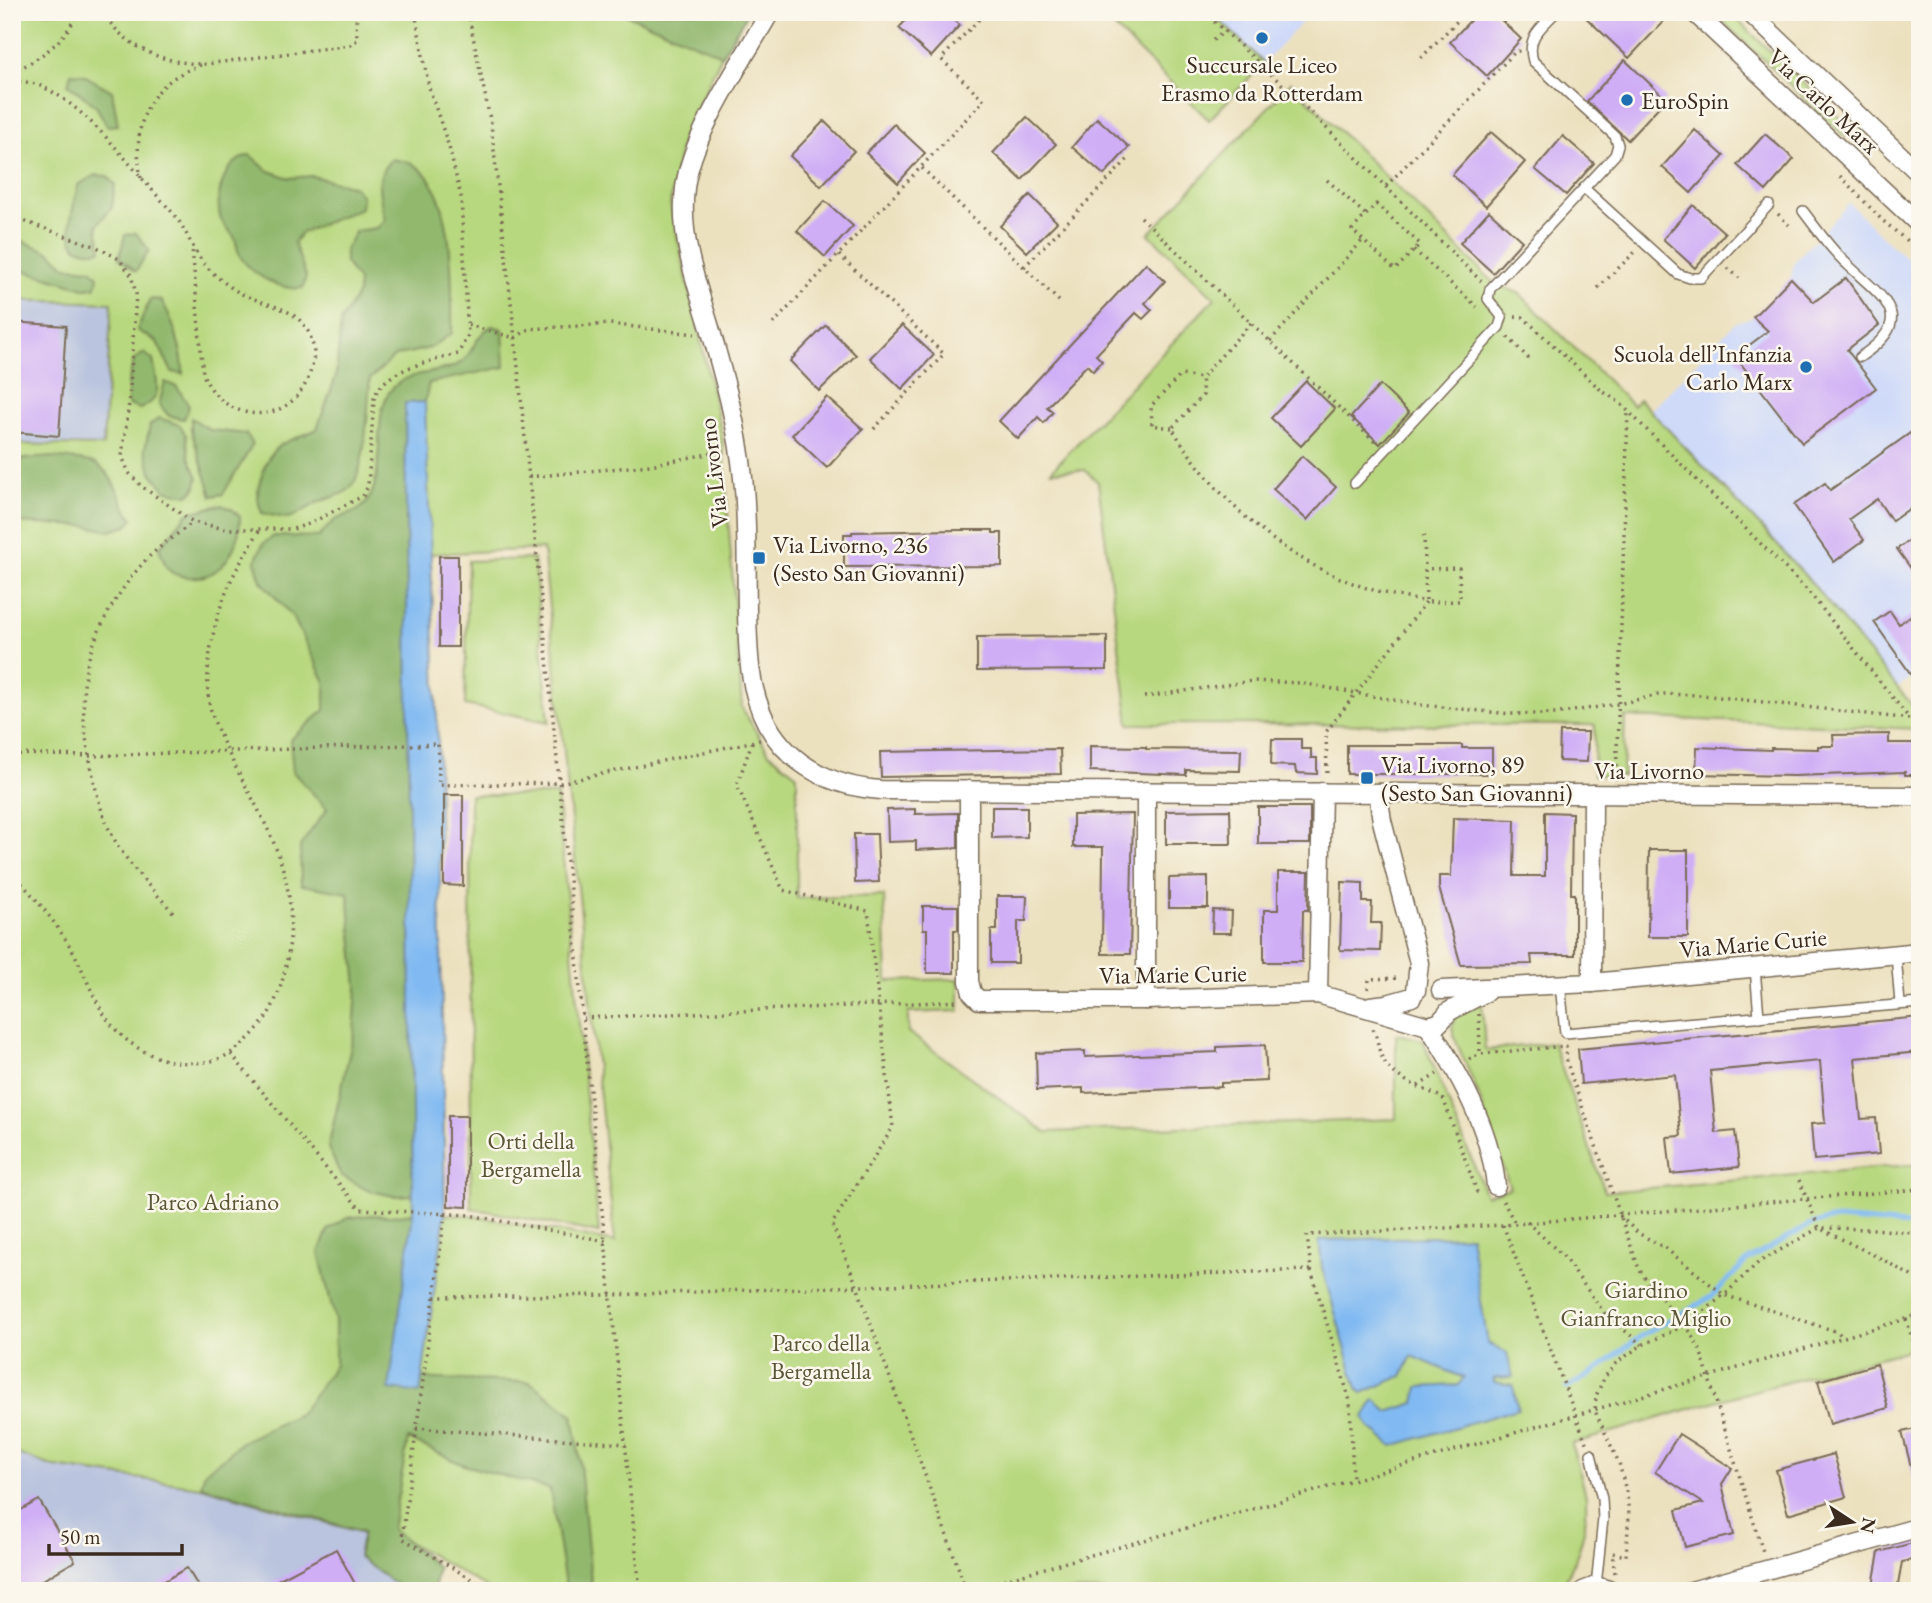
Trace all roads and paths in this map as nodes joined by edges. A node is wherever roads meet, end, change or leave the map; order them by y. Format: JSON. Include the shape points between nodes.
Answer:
{"nodes":[{"id":1,"x":78,"y":12,"type":"edge"},
{"id":2,"x":102,"y":12,"type":"edge"},
{"id":3,"x":356,"y":12,"type":"edge"},
{"id":4,"x":415,"y":12,"type":"edge"},
{"id":5,"x":468,"y":12,"type":"edge"},
{"id":6,"x":770,"y":12,"type":"edge"},
{"id":7,"x":986,"y":12,"type":"edge"},
{"id":8,"x":1204,"y":12,"type":"edge"},
{"id":9,"x":1466,"y":12,"type":"edge"},
{"id":10,"x":1556,"y":12,"type":"edge"},
{"id":11,"x":1694,"y":12,"type":"edge"},
{"id":12,"x":1749,"y":12,"type":"edge"},
{"id":13,"x":1224,"y":32,"type":"junction"},
{"id":14,"x":1213,"y":40,"type":"dead end"},
{"id":15,"x":1530,"y":49,"type":"junction"},
{"id":16,"x":1421,"y":58,"type":"dead end"},
{"id":17,"x":207,"y":64,"type":"junction"},
{"id":18,"x":12,"y":74,"type":"edge"},
{"id":19,"x":13,"y":82,"type":"edge"},
{"id":20,"x":1130,"y":157,"type":"dead end"},
{"id":21,"x":921,"y":167,"type":"junction"},
{"id":22,"x":1920,"y":174,"type":"edge"},
{"id":23,"x":142,"y":178,"type":"junction"},
{"id":24,"x":1327,"y":180,"type":"dead end"},
{"id":25,"x":1385,"y":186,"type":"junction"},
{"id":26,"x":1584,"y":188,"type":"junction"},
{"id":27,"x":1769,"y":205,"type":"dead end"},
{"id":28,"x":1803,"y":211,"type":"dead end"},
{"id":29,"x":1366,"y":215,"type":"junction"},
{"id":30,"x":12,"y":217,"type":"edge"},
{"id":31,"x":1141,"y":218,"type":"dead end"},
{"id":32,"x":1920,"y":225,"type":"edge"},
{"id":33,"x":1363,"y":240,"type":"junction"},
{"id":34,"x":1644,"y":243,"type":"junction"},
{"id":35,"x":192,"y":247,"type":"junction"},
{"id":36,"x":1414,"y":250,"type":"junction"},
{"id":37,"x":839,"y":254,"type":"junction"},
{"id":38,"x":1024,"y":267,"type":"junction"},
{"id":39,"x":1598,"y":288,"type":"dead end"},
{"id":40,"x":1490,"y":289,"type":"junction"},
{"id":41,"x":1061,"y":303,"type":"dead end"},
{"id":42,"x":1503,"y":317,"type":"junction"},
{"id":43,"x":1251,"y":323,"type":"junction"},
{"id":44,"x":773,"y":324,"type":"dead end"},
{"id":45,"x":468,"y":325,"type":"junction"},
{"id":46,"x":1499,"y":327,"type":"junction"},
{"id":47,"x":711,"y":332,"type":"junction"},
{"id":48,"x":514,"y":338,"type":"junction"},
{"id":49,"x":1270,"y":341,"type":"junction"},
{"id":50,"x":1860,"y":358,"type":"dead end"},
{"id":51,"x":1530,"y":359,"type":"dead end"},
{"id":52,"x":1201,"y":378,"type":"junction"},
{"id":53,"x":1628,"y":411,"type":"junction"},
{"id":54,"x":1172,"y":428,"type":"junction"},
{"id":55,"x":872,"y":432,"type":"dead end"},
{"id":56,"x":739,"y":449,"type":"junction"},
{"id":57,"x":1384,"y":452,"type":"junction"},
{"id":58,"x":529,"y":477,"type":"junction"},
{"id":59,"x":1355,"y":483,"type":"dead end"},
{"id":60,"x":193,"y":522,"type":"junction"},
{"id":61,"x":260,"y":529,"type":"junction"},
{"id":62,"x":1424,"y":535,"type":"dead end"},
{"id":63,"x":1425,"y":569,"type":"junction"},
{"id":64,"x":1426,"y":602,"type":"junction"},
{"id":65,"x":1356,"y":692,"type":"junction"},
{"id":66,"x":1144,"y":697,"type":"dead end"},
{"id":67,"x":1618,"y":704,"type":"junction"},
{"id":68,"x":1920,"y":716,"type":"edge"},
{"id":69,"x":1910,"y":719,"type":"junction"},
{"id":70,"x":775,"y":737,"type":"junction"},
{"id":71,"x":752,"y":742,"type":"junction"},
{"id":72,"x":227,"y":751,"type":"junction"},
{"id":73,"x":12,"y":754,"type":"edge"},
{"id":74,"x":89,"y":756,"type":"junction"},
{"id":75,"x":560,"y":783,"type":"junction"},
{"id":76,"x":969,"y":790,"type":"junction"},
{"id":77,"x":1146,"y":791,"type":"junction"},
{"id":78,"x":1315,"y":792,"type":"junction"},
{"id":79,"x":1378,"y":793,"type":"junction"},
{"id":80,"x":1593,"y":794,"type":"junction"},
{"id":81,"x":1616,"y":794,"type":"junction"},
{"id":82,"x":1920,"y":796,"type":"edge"},
{"id":83,"x":12,"y":873,"type":"edge"},
{"id":84,"x":173,"y":912,"type":"dead end"},
{"id":85,"x":1920,"y":953,"type":"edge"},
{"id":86,"x":1896,"y":955,"type":"junction"},
{"id":87,"x":1419,"y":963,"type":"junction"},
{"id":88,"x":1755,"y":968,"type":"junction"},
{"id":89,"x":1592,"y":983,"type":"junction"},
{"id":90,"x":1560,"y":984,"type":"junction"},
{"id":91,"x":1411,"y":988,"type":"junction"},
{"id":92,"x":1495,"y":988,"type":"junction"},
{"id":93,"x":1440,"y":989,"type":"junction"},
{"id":94,"x":1318,"y":995,"type":"junction"},
{"id":95,"x":979,"y":1000,"type":"junction"},
{"id":96,"x":1146,"y":1000,"type":"junction"},
{"id":97,"x":1920,"y":1003,"type":"edge"},
{"id":98,"x":879,"y":1004,"type":"junction"},
{"id":99,"x":1900,"y":1004,"type":"junction"},
{"id":100,"x":1479,"y":1006,"type":"dead end"},
{"id":101,"x":1366,"y":1007,"type":"junction"},
{"id":102,"x":1448,"y":1013,"type":"junction"},
{"id":103,"x":1759,"y":1017,"type":"junction"},
{"id":104,"x":583,"y":1018,"type":"junction"},
{"id":105,"x":1424,"y":1025,"type":"junction"},
{"id":106,"x":230,"y":1054,"type":"junction"},
{"id":107,"x":1480,"y":1054,"type":"junction"},
{"id":108,"x":1455,"y":1065,"type":"junction"},
{"id":109,"x":1799,"y":1180,"type":"dead end"},
{"id":110,"x":1496,"y":1186,"type":"junction"},
{"id":111,"x":1920,"y":1189,"type":"edge"},
{"id":112,"x":1806,"y":1199,"type":"junction"},
{"id":113,"x":445,"y":1214,"type":"junction"},
{"id":114,"x":1619,"y":1215,"type":"junction"},
{"id":115,"x":1527,"y":1222,"type":"junction"},
{"id":116,"x":1516,"y":1223,"type":"junction"},
{"id":117,"x":1503,"y":1224,"type":"junction"},
{"id":118,"x":1819,"y":1228,"type":"junction"},
{"id":119,"x":1920,"y":1234,"type":"edge"},
{"id":120,"x":606,"y":1241,"type":"junction"},
{"id":121,"x":1311,"y":1270,"type":"junction"},
{"id":122,"x":1920,"y":1281,"type":"edge"},
{"id":123,"x":857,"y":1286,"type":"junction"},
{"id":124,"x":611,"y":1295,"type":"junction"},
{"id":125,"x":1724,"y":1295,"type":"junction"},
{"id":126,"x":434,"y":1297,"type":"junction"},
{"id":127,"x":1920,"y":1315,"type":"edge"},
{"id":128,"x":1906,"y":1319,"type":"junction"},
{"id":129,"x":1686,"y":1325,"type":"junction"},
{"id":130,"x":1843,"y":1338,"type":"junction"},
{"id":131,"x":1642,"y":1345,"type":"junction"},
{"id":132,"x":1920,"y":1362,"type":"edge"},
{"id":133,"x":1709,"y":1378,"type":"junction"},
{"id":134,"x":1595,"y":1410,"type":"junction"},
{"id":135,"x":1576,"y":1415,"type":"junction"},
{"id":136,"x":416,"y":1428,"type":"junction"},
{"id":137,"x":626,"y":1444,"type":"junction"},
{"id":138,"x":1591,"y":1454,"type":"joint"},
{"id":139,"x":1353,"y":1480,"type":"junction"},
{"id":140,"x":1920,"y":1527,"type":"edge"},
{"id":141,"x":1765,"y":1558,"type":"dead end"},
{"id":142,"x":1602,"y":1585,"type":"edge"},
{"id":143,"x":964,"y":1590,"type":"edge"},
{"id":144,"x":492,"y":1591,"type":"edge"},
{"id":145,"x":640,"y":1591,"type":"edge"},
{"id":146,"x":1691,"y":1591,"type":"edge"}],
"edges":[{"from":1,"to":18,"type":"path","via":[[51,50]]},
{"from":2,"to":17,"type":"path","via":[[127,40],[146,52],[183,64]]},
{"from":3,"to":17,"type":"path","via":[[357,40],[350,45]]},
{"from":4,"to":45,"type":"path","via":[[429,88],[461,197]]},
{"from":5,"to":48,"type":"path","via":[[491,124]]},
{"from":6,"to":47,"type":"street","name":"Via Livorno","via":[[703,133],[685,185],[686,238]]},
{"from":7,"to":21,"type":"path","via":[[941,58],[984,100]]},
{"from":8,"to":13,"type":"path"},
{"from":9,"to":16,"type":"path"},
{"from":10,"to":15,"type":"lane","via":[[1534,36]]},
{"from":11,"to":32,"type":"street","name":"Via Carlo Marx"},
{"from":12,"to":22,"type":"street","name":"Via Carlo Marx"},
{"from":13,"to":14,"type":"path"},
{"from":13,"to":25,"type":"path"},
{"from":15,"to":25,"type":"path","via":[[1516,51]]},
{"from":15,"to":26,"type":"lane","via":[[1533,61],[1615,136],[1615,155]]},
{"from":17,"to":23,"type":"path","via":[[168,81],[145,112],[137,155]]},
{"from":18,"to":19,"type":"path"},
{"from":19,"to":23,"type":"path","via":[[36,85],[78,110]]},
{"from":20,"to":38,"type":"path"},
{"from":21,"to":37,"type":"path"},
{"from":21,"to":38,"type":"path"},
{"from":23,"to":35,"type":"path","via":[[177,219]]},
{"from":24,"to":29,"type":"path"},
{"from":25,"to":40,"type":"path"},
{"from":26,"to":34,"type":"lane"},
{"from":26,"to":40,"type":"lane"},
{"from":27,"to":34,"type":"lane","via":[[1701,278],[1678,274]]},
{"from":28,"to":50,"type":"lane","via":[[1846,264],[1886,300],[1892,317],[1889,331]]},
{"from":29,"to":33,"type":"path","via":[[1352,230]]},
{"from":29,"to":36,"type":"path","via":[[1376,204],[1420,244]]},
{"from":30,"to":60,"type":"path","via":[[97,247],[119,259],[131,275],[136,294],[122,456],[141,486]]},
{"from":31,"to":43,"type":"path"},
{"from":33,"to":36,"type":"path","via":[[1395,270]]},
{"from":33,"to":49,"type":"path"},
{"from":34,"to":39,"type":"path"},
{"from":35,"to":35,"type":"path","via":[[203,374],[209,388],[232,408],[247,413],[282,408],[298,396],[312,368],[313,347],[306,329],[292,312],[223,282]]},
{"from":36,"to":46,"type":"path"},
{"from":37,"to":44,"type":"path"},
{"from":37,"to":55,"type":"path","via":[[944,354]]},
{"from":38,"to":41,"type":"path"},
{"from":40,"to":42,"type":"lane","via":[[1488,299]]},
{"from":42,"to":46,"type":"lane"},
{"from":42,"to":53,"type":"path","via":[[1523,317]]},
{"from":43,"to":49,"type":"path"},
{"from":43,"to":52,"type":"path"},
{"from":45,"to":48,"type":"path"},
{"from":45,"to":61,"type":"path","via":[[458,354],[386,379],[377,390],[370,471],[363,496],[293,530]]},
{"from":46,"to":51,"type":"path"},
{"from":46,"to":57,"type":"lane"},
{"from":47,"to":48,"type":"path","via":[[691,334],[610,324],[529,329]]},
{"from":47,"to":56,"type":"street","name":"Via Livorno"},
{"from":48,"to":58,"type":"path"},
{"from":49,"to":57,"type":"path"},
{"from":52,"to":54,"type":"path","via":[[1203,396]]},
{"from":52,"to":54,"type":"path","via":[[1181,375],[1151,406],[1153,425]]},
{"from":53,"to":67,"type":"path"},
{"from":53,"to":69,"type":"path","via":[[1808,591]]},
{"from":54,"to":64,"type":"path","via":[[1219,490],[1281,547],[1357,585]]},
{"from":56,"to":58,"type":"path","via":[[650,465]]},
{"from":56,"to":70,"type":"street","name":"Via Livorno","via":[[748,659],[757,702]]},
{"from":57,"to":59,"type":"lane"},
{"from":58,"to":75,"type":"path"},
{"from":60,"to":61,"type":"path","via":[[226,529]]},
{"from":60,"to":74,"type":"path","via":[[145,560],[107,615],[84,684]]},
{"from":61,"to":72,"type":"path","via":[[226,591],[208,666],[208,696]]},
{"from":62,"to":63,"type":"path"},
{"from":63,"to":64,"type":"path"},
{"from":63,"to":64,"type":"path","via":[[1459,568],[1460,601]]},
{"from":64,"to":65,"type":"path"},
{"from":65,"to":66,"type":"path","via":[[1301,682],[1252,681]]},
{"from":65,"to":67,"type":"path","via":[[1421,705],[1511,714]]},
{"from":65,"to":78,"type":"path","via":[[1326,732],[1327,776],[1308,776]]},
{"from":67,"to":69,"type":"path","via":[[1661,694],[1714,695]]},
{"from":67,"to":81,"type":"path"},
{"from":68,"to":69,"type":"path"},
{"from":70,"to":71,"type":"path"},
{"from":70,"to":76,"type":"street","name":"Via Livorno","via":[[802,764],[844,784],[881,790]]},
{"from":71,"to":75,"type":"path"},
{"from":71,"to":98,"type":"path","via":[[737,785],[783,890],[868,911]]},
{"from":72,"to":74,"type":"path"},
{"from":72,"to":75,"type":"path","via":[[438,744],[439,785]]},
{"from":72,"to":106,"type":"path","via":[[283,863],[290,902],[285,970],[272,1009],[252,1036]]},
{"from":73,"to":74,"type":"path"},
{"from":74,"to":84,"type":"path","via":[[109,828],[128,861]]},
{"from":75,"to":104,"type":"path"},
{"from":76,"to":77,"type":"street","name":"Via Livorno"},
{"from":76,"to":95,"type":"street","via":[[970,981]]},
{"from":77,"to":78,"type":"street","name":"Via Livorno"},
{"from":77,"to":96,"type":"street"},
{"from":78,"to":79,"type":"street","name":"Via Livorno"},
{"from":78,"to":94,"type":"street"},
{"from":79,"to":80,"type":"street","name":"Via Livorno"},
{"from":79,"to":87,"type":"street"},
{"from":80,"to":81,"type":"street","name":"Via Livorno"},
{"from":80,"to":89,"type":"street"},
{"from":81,"to":82,"type":"street","name":"Via Livorno"},
{"from":83,"to":106,"type":"path","via":[[61,933],[119,1034],[162,1060],[211,1062]]},
{"from":85,"to":86,"type":"street","name":"Via Marie Curie"},
{"from":86,"to":88,"type":"street","name":"Via Marie Curie"},
{"from":86,"to":99,"type":"lane"},
{"from":87,"to":91,"type":"street"},
{"from":87,"to":93,"type":"street"},
{"from":88,"to":89,"type":"street","name":"Via Marie Curie"},
{"from":88,"to":103,"type":"lane"},
{"from":89,"to":90,"type":"street","name":"Via Marie Curie"},
{"from":90,"to":92,"type":"street","name":"Via Marie Curie"},
{"from":90,"to":103,"type":"lane","via":[[1565,1033]]},
{"from":91,"to":93,"type":"street"},
{"from":91,"to":101,"type":"street","name":"Via Marie Curie","via":[[1388,1004]]},
{"from":91,"to":101,"type":"path","via":[[1369,979]]},
{"from":91,"to":105,"type":"street","via":[[1409,1009]]},
{"from":92,"to":93,"type":"street","name":"Via Marie Curie"},
{"from":92,"to":102,"type":"street","name":"Via Marie Curie"},
{"from":93,"to":102,"type":"street","via":[[1448,999]]},
{"from":94,"to":96,"type":"street","name":"Via Marie Curie"},
{"from":94,"to":101,"type":"street","name":"Via Marie Curie"},
{"from":95,"to":96,"type":"street","name":"Via Marie Curie"},
{"from":95,"to":98,"type":"path"},
{"from":97,"to":99,"type":"lane"},
{"from":98,"to":104,"type":"path"},
{"from":98,"to":123,"type":"path","via":[[893,1128],[832,1224]]},
{"from":99,"to":103,"type":"lane"},
{"from":100,"to":107,"type":"path"},
{"from":101,"to":105,"type":"street","name":"Via Marie Curie"},
{"from":101,"to":110,"type":"path","via":[[1364,1019],[1375,1031],[1381,1056],[1390,1068],[1443,1098],[1477,1192]]},
{"from":102,"to":105,"type":"street","via":[[1439,1023]]},
{"from":102,"to":108,"type":"street","via":[[1446,1031]]},
{"from":104,"to":120,"type":"path"},
{"from":105,"to":108,"type":"street"},
{"from":106,"to":113,"type":"path","via":[[360,1209]]},
{"from":107,"to":108,"type":"path"},
{"from":107,"to":114,"type":"path","via":[[1566,1046],[1567,1063]]},
{"from":108,"to":110,"type":"street","via":[[1494,1167]]},
{"from":109,"to":112,"type":"path"},
{"from":110,"to":116,"type":"path"},
{"from":111,"to":112,"type":"path"},
{"from":112,"to":114,"type":"path"},
{"from":112,"to":118,"type":"path"},
{"from":113,"to":120,"type":"path"},
{"from":113,"to":126,"type":"path"},
{"from":114,"to":115,"type":"path"},
{"from":114,"to":125,"type":"path"},
{"from":114,"to":129,"type":"path","via":[[1639,1269]]},
{"from":115,"to":116,"type":"path"},
{"from":115,"to":131,"type":"path","via":[[1563,1256],[1605,1314]]},
{"from":116,"to":117,"type":"path"},
{"from":117,"to":121,"type":"path","via":[[1307,1235]]},
{"from":117,"to":135,"type":"path"},
{"from":118,"to":119,"type":"path"},
{"from":118,"to":122,"type":"path"},
{"from":118,"to":125,"type":"path","via":[[1759,1262]]},
{"from":120,"to":124,"type":"path"},
{"from":121,"to":123,"type":"path"},
{"from":121,"to":139,"type":"path","via":[[1350,1401]]},
{"from":123,"to":124,"type":"path"},
{"from":123,"to":143,"type":"path"},
{"from":124,"to":126,"type":"path"},
{"from":124,"to":137,"type":"path"},
{"from":125,"to":129,"type":"path"},
{"from":125,"to":130,"type":"path","via":[[1838,1332]]},
{"from":126,"to":136,"type":"path"},
{"from":127,"to":128,"type":"path"},
{"from":128,"to":130,"type":"path"},
{"from":128,"to":132,"type":"path"},
{"from":129,"to":131,"type":"path"},
{"from":129,"to":133,"type":"path"},
{"from":130,"to":133,"type":"path"},
{"from":131,"to":134,"type":"path","via":[[1604,1378]]},
{"from":133,"to":134,"type":"path"},
{"from":133,"to":141,"type":"path"},
{"from":134,"to":135,"type":"path"},
{"from":134,"to":142,"type":"path","via":[[1619,1463],[1629,1515],[1626,1556],[1612,1553]]},
{"from":135,"to":138,"type":"path"},
{"from":135,"to":139,"type":"path"},
{"from":136,"to":137,"type":"path"},
{"from":136,"to":144,"type":"path","via":[[402,1538]]},
{"from":137,"to":145,"type":"path"},
{"from":138,"to":142,"type":"lane","via":[[1602,1499]]},
{"from":139,"to":143,"type":"path"},
{"from":140,"to":146,"type":"street"}]}
